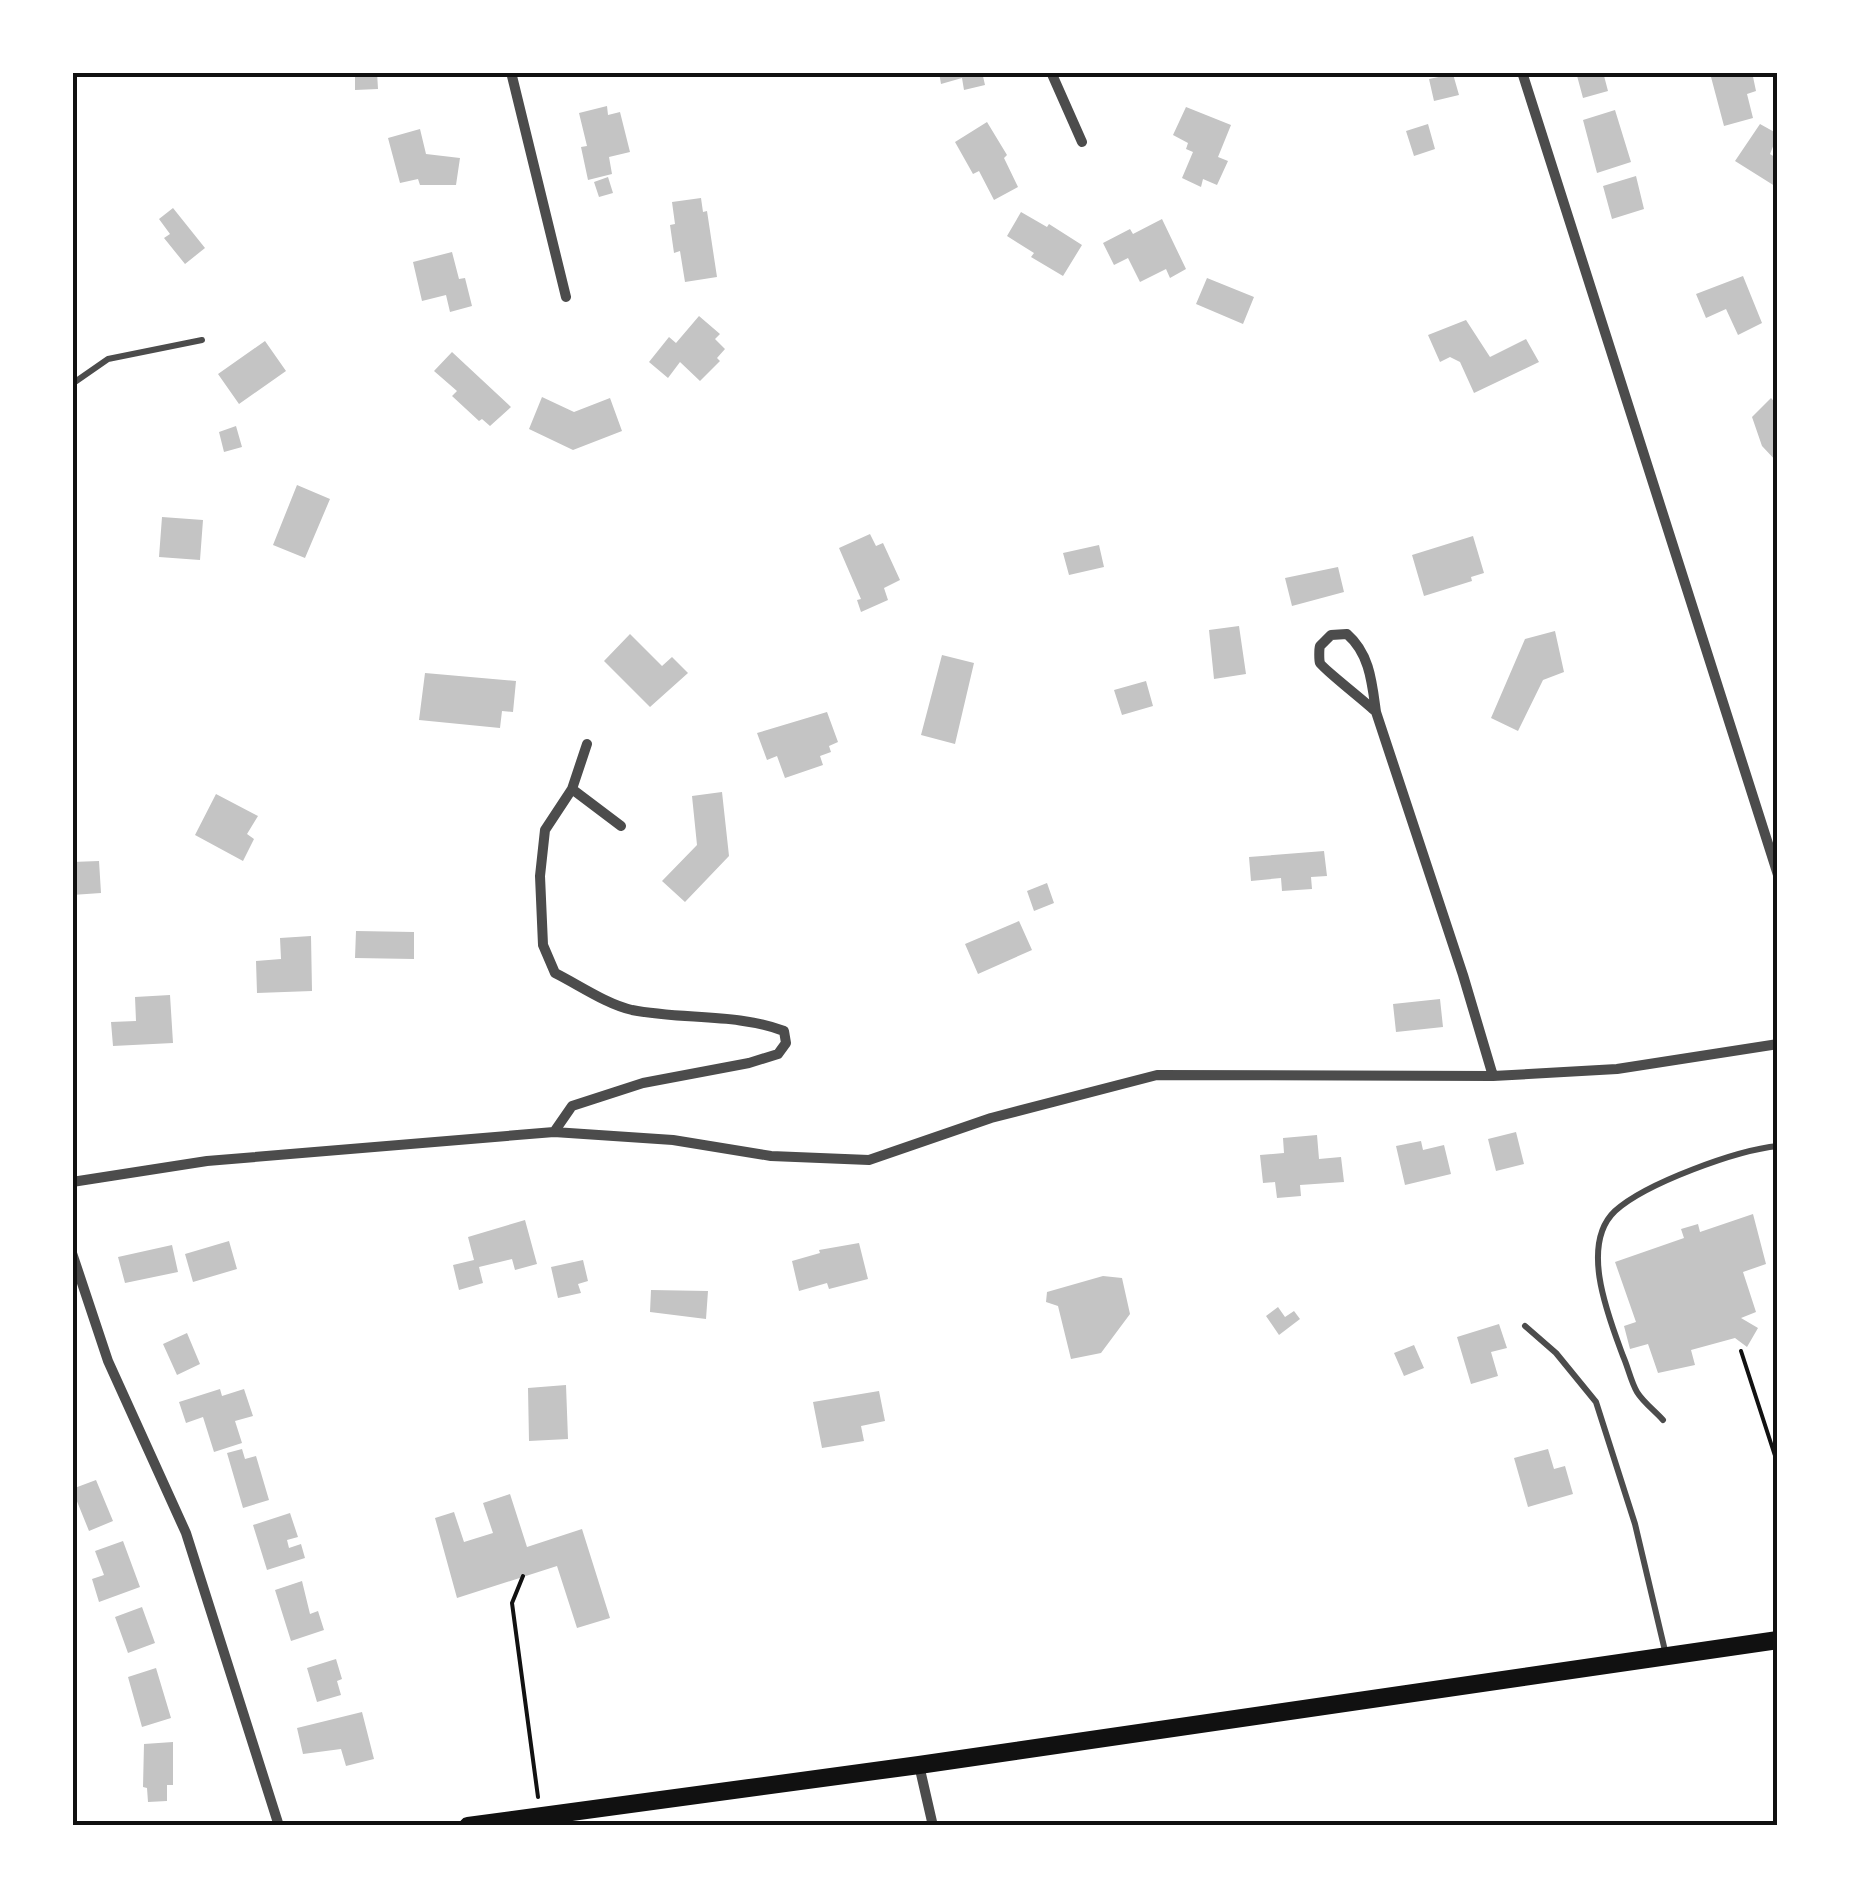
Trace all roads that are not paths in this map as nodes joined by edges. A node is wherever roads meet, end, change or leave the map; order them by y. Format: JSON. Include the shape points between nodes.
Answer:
{"nodes":[{"id":1,"x":511,"y":72,"type":"edge"},
{"id":2,"x":1052,"y":72,"type":"edge"},
{"id":3,"x":1522,"y":72,"type":"edge"},
{"id":4,"x":1082,"y":142,"type":"dead end"},
{"id":5,"x":566,"y":298,"type":"dead end"},
{"id":6,"x":202,"y":340,"type":"dead end"},
{"id":7,"x":72,"y":384,"type":"edge"},
{"id":8,"x":1376,"y":712,"type":"junction"},
{"id":9,"x":588,"y":744,"type":"dead end"},
{"id":10,"x":572,"y":789,"type":"junction"},
{"id":11,"x":621,"y":826,"type":"dead end"},
{"id":12,"x":1778,"y":874,"type":"edge"},
{"id":13,"x":1778,"y":1044,"type":"edge"},
{"id":14,"x":1493,"y":1076,"type":"junction"},
{"id":15,"x":554,"y":1132,"type":"junction"},
{"id":16,"x":1778,"y":1146,"type":"edge"},
{"id":17,"x":72,"y":1182,"type":"edge"},
{"id":18,"x":72,"y":1253,"type":"edge"},
{"id":19,"x":1525,"y":1326,"type":"dead end"},
{"id":20,"x":1663,"y":1420,"type":"dead end"},
{"id":21,"x":1778,"y":1640,"type":"edge"},
{"id":22,"x":1666,"y":1656,"type":"junction"},
{"id":23,"x":919,"y":1764,"type":"junction"},
{"id":24,"x":507,"y":1823,"type":"edge"},
{"id":25,"x":279,"y":1826,"type":"edge"},
{"id":26,"x":468,"y":1826,"type":"edge"},
{"id":27,"x":933,"y":1826,"type":"edge"}],
"edges":[{"from":1,"to":5,"type":"street"},
{"from":2,"to":4,"type":"street"},
{"from":3,"to":12,"type":"street"},
{"from":6,"to":7,"type":"lane","via":[[108,359]]},
{"from":8,"to":8,"type":"street","via":[[1319,662],[1320,646],[1332,636],[1347,634],[1360,646]]},
{"from":8,"to":14,"type":"street"},
{"from":9,"to":10,"type":"street"},
{"from":10,"to":11,"type":"street"},
{"from":10,"to":15,"type":"street","via":[[545,830],[540,876],[543,946],[555,974],[626,1009],[764,1024],[784,1031],[786,1043],[778,1054],[749,1063],[643,1082],[572,1106]]},
{"from":13,"to":14,"type":"street","via":[[1617,1069]]},
{"from":14,"to":15,"type":"street","via":[[1156,1075],[991,1118],[869,1160]]},
{"from":15,"to":17,"type":"street","via":[[207,1161]]},
{"from":16,"to":20,"type":"lane","via":[[1746,1150],[1656,1187],[1613,1212],[1599,1243],[1598,1276],[1610,1320],[1637,1392]]},
{"from":18,"to":25,"type":"street","via":[[108,1361],[186,1533]]},
{"from":19,"to":22,"type":"lane","via":[[1596,1402]]},
{"from":21,"to":22,"type":"main road"},
{"from":22,"to":23,"type":"main road"},
{"from":23,"to":24,"type":"main road"},
{"from":23,"to":27,"type":"street"},
{"from":24,"to":26,"type":"main road"}]}
